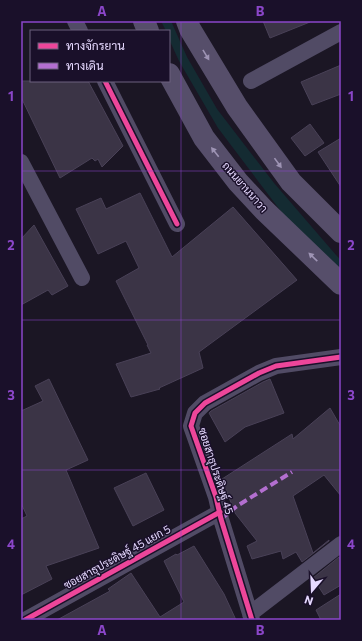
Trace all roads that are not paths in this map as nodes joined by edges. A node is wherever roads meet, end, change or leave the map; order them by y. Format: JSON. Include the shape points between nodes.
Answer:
{"nodes":[{"id":1,"x":75,"y":21,"type":"edge"},
{"id":2,"x":187,"y":21,"type":"edge"},
{"id":3,"x":80,"y":30,"type":"edge"},
{"id":4,"x":341,"y":32,"type":"edge"},
{"id":5,"x":170,"y":76,"type":"edge"},
{"id":6,"x":251,"y":81,"type":"dead end"},
{"id":7,"x":106,"y":82,"type":"edge"},
{"id":8,"x":21,"y":162,"type":"edge"},
{"id":9,"x":177,"y":224,"type":"dead end"},
{"id":10,"x":341,"y":232,"type":"edge"},
{"id":11,"x":82,"y":278,"type":"dead end"},
{"id":12,"x":341,"y":284,"type":"edge"},
{"id":13,"x":341,"y":357,"type":"edge"},
{"id":14,"x":220,"y":512,"type":"junction"},
{"id":15,"x":341,"y":544,"type":"edge"},
{"id":16,"x":251,"y":617,"type":"edge"},
{"id":17,"x":25,"y":620,"type":"edge"}],
"edges":[{"from":1,"to":3,"type":"street"},
{"from":2,"to":10,"type":"main road","one_way":true,"via":[[237,107],[291,182]]},
{"from":4,"to":6,"type":"street"},
{"from":12,"to":5,"type":"main road","name":"ถนนยานนาวา","one_way":true,"via":[[238,182],[204,138]]},
{"from":7,"to":9,"type":"street"},
{"from":8,"to":11,"type":"street"},
{"from":13,"to":14,"type":"street","name":"ซอยสาธุประดิษฐ์ 45","via":[[276,366],[258,373],[205,403],[195,413],[191,426]]},
{"from":14,"to":16,"type":"street","name":"ซอยสาธุประดิษฐ์ 45"},
{"from":14,"to":17,"type":"street","name":"ซอยสาธุประดิษฐ์ 45 แยก 5"},
{"from":15,"to":16,"type":"street"}]}
